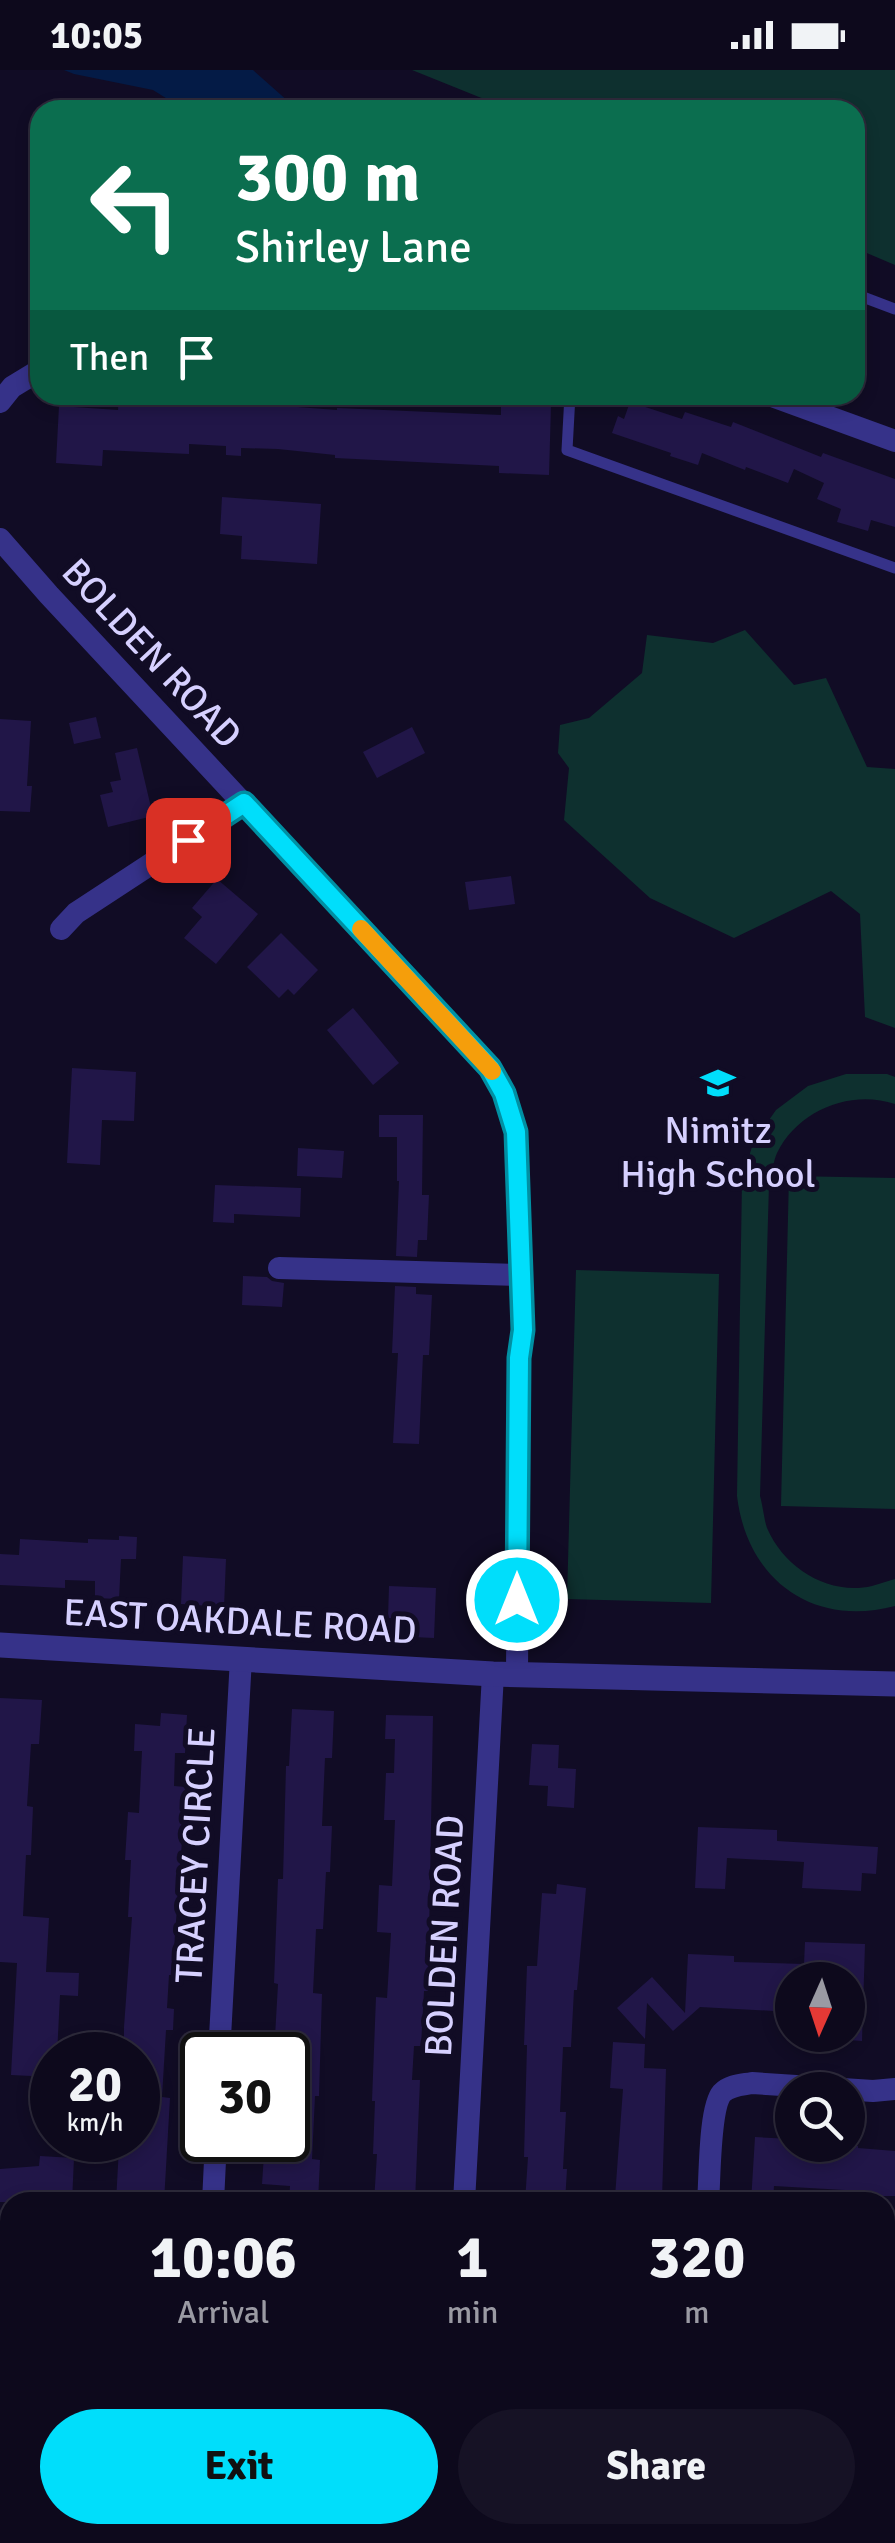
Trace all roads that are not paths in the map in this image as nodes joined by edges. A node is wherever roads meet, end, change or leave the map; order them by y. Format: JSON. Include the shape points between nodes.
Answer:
{"nodes":[{"id":1,"x":865,"y":298,"type":"edge"},
{"id":2,"x":895,"y":308,"type":"edge"},
{"id":3,"x":30,"y":376,"type":"edge"},
{"id":4,"x":0,"y":402,"type":"edge"},
{"id":5,"x":569,"y":405,"type":"edge"},
{"id":6,"x":796,"y":405,"type":"edge"},
{"id":7,"x":895,"y":441,"type":"edge"},
{"id":8,"x":0,"y":539,"type":"edge"},
{"id":9,"x":895,"y":568,"type":"edge"},
{"id":10,"x":244,"y":803,"type":"junction"},
{"id":11,"x":61,"y":929,"type":"dead end"},
{"id":12,"x":279,"y":1268,"type":"dead end"},
{"id":13,"x":522,"y":1276,"type":"junction"},
{"id":14,"x":0,"y":1644,"type":"edge"},
{"id":15,"x":242,"y":1658,"type":"junction"},
{"id":16,"x":505,"y":1674,"type":"junction"},
{"id":17,"x":895,"y":1684,"type":"edge"},
{"id":18,"x":221,"y":2032,"type":"edge"},
{"id":19,"x":895,"y":2089,"type":"edge"},
{"id":20,"x":215,"y":2162,"type":"edge"},
{"id":21,"x":213,"y":2192,"type":"edge"},
{"id":22,"x":465,"y":2192,"type":"edge"},
{"id":23,"x":709,"y":2192,"type":"edge"}],
"edges":[{"from":1,"to":2,"type":"lane"},
{"from":3,"to":4,"type":"street"},
{"from":5,"to":9,"type":"lane","via":[[567,450]]},
{"from":6,"to":7,"type":"street"},
{"from":8,"to":10,"type":"street","name":"BOLDEN ROAD"},
{"from":10,"to":11,"type":"street"},
{"from":10,"to":13,"type":"street","name":"BOLDEN ROAD","via":[[490,1068],[516,1132]]},
{"from":12,"to":13,"type":"street"},
{"from":13,"to":16,"type":"street","name":"BOLDEN ROAD"},
{"from":14,"to":15,"type":"street","name":"EAST OAKDALE ROAD"},
{"from":15,"to":16,"type":"street","name":"EAST OAKDALE ROAD"},
{"from":15,"to":18,"type":"street","name":"TRACEY CIRCLE"},
{"from":16,"to":17,"type":"street","name":"EAST OAKDALE ROAD"},
{"from":16,"to":22,"type":"street","name":"BOLDEN ROAD"},
{"from":19,"to":23,"type":"street","via":[[732,2086],[714,2110]]},
{"from":20,"to":21,"type":"street"}]}
